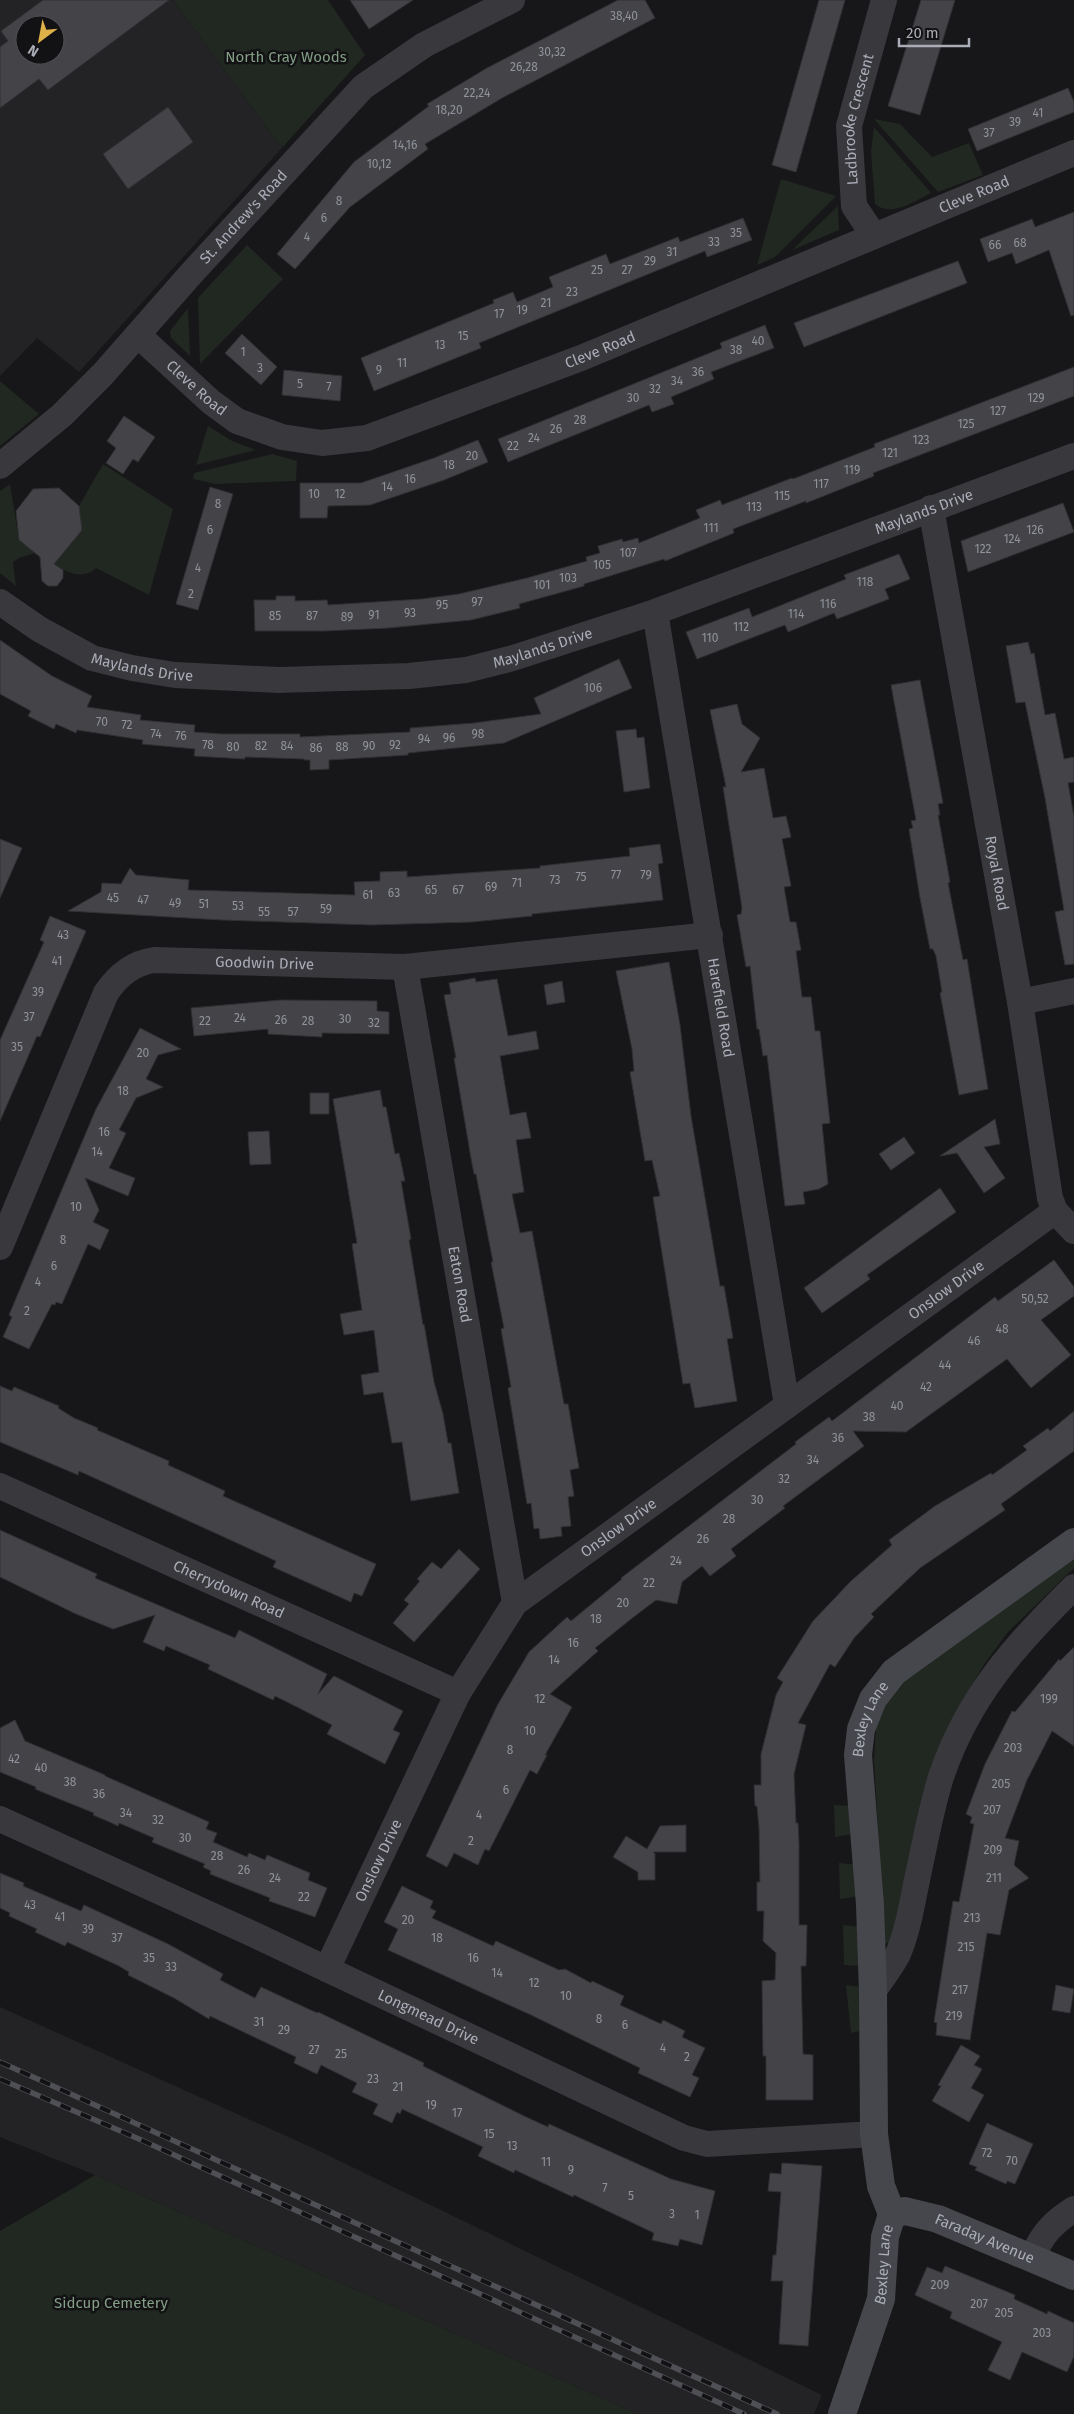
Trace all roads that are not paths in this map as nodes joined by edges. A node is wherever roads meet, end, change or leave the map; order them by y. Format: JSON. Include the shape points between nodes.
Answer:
{"nodes":[{"id":1,"x":512,"y":0,"type":"edge"},
{"id":2,"x":884,"y":0,"type":"edge"},
{"id":3,"x":1074,"y":153,"type":"edge"},
{"id":4,"x":874,"y":236,"type":"junction"},
{"id":5,"x":138,"y":335,"type":"junction"},
{"id":6,"x":1074,"y":456,"type":"edge"},
{"id":7,"x":0,"y":466,"type":"edge"},
{"id":8,"x":931,"y":508,"type":"junction"},
{"id":9,"x":0,"y":602,"type":"edge"},
{"id":10,"x":655,"y":612,"type":"junction"},
{"id":11,"x":710,"y":935,"type":"junction"},
{"id":12,"x":405,"y":967,"type":"junction"},
{"id":13,"x":1074,"y":991,"type":"edge"},
{"id":14,"x":1020,"y":1002,"type":"junction"},
{"id":15,"x":1055,"y":1211,"type":"junction"},
{"id":16,"x":1074,"y":1231,"type":"edge"},
{"id":17,"x":0,"y":1247,"type":"edge"},
{"id":18,"x":787,"y":1405,"type":"junction"},
{"id":19,"x":0,"y":1486,"type":"edge"},
{"id":20,"x":1074,"y":1542,"type":"edge"},
{"id":21,"x":1074,"y":1587,"type":"edge"},
{"id":22,"x":516,"y":1603,"type":"junction"},
{"id":23,"x":458,"y":1693,"type":"junction"},
{"id":24,"x":0,"y":1819,"type":"edge"},
{"id":25,"x":327,"y":1969,"type":"junction"},
{"id":26,"x":873,"y":1992,"type":"junction"},
{"id":27,"x":874,"y":2134,"type":"junction"},
{"id":28,"x":1074,"y":2209,"type":"edge"},
{"id":29,"x":892,"y":2214,"type":"junction"},
{"id":30,"x":1033,"y":2258,"type":"junction"},
{"id":31,"x":1074,"y":2276,"type":"edge"},
{"id":32,"x":843,"y":2410,"type":"edge"}],
"edges":[{"from":1,"to":5,"type":"street","name":"St. Andrew's Road","via":[[424,45],[363,87]]},
{"from":2,"to":4,"type":"street","name":"Ladbrooke Crescent","via":[[849,126],[854,206]]},
{"from":3,"to":4,"type":"street","name":"Cleve Road"},
{"from":4,"to":5,"type":"street","name":"Cleve Road","via":[[581,358],[367,438],[322,443],[282,437],[237,421],[211,402]]},
{"from":5,"to":7,"type":"street","name":"St. Andrew's Road","via":[[62,415]]},
{"from":6,"to":8,"type":"street","name":"Maylands Drive"},
{"from":8,"to":10,"type":"street","name":"Maylands Drive"},
{"from":8,"to":14,"type":"street","name":"Royal Road"},
{"from":9,"to":10,"type":"street","name":"Maylands Drive","via":[[92,658],[176,675],[279,680],[409,676],[466,670]]},
{"from":10,"to":11,"type":"street","name":"Harefield Road"},
{"from":11,"to":12,"type":"street","name":"Goodwin Drive"},
{"from":11,"to":18,"type":"street","name":"Harefield Road"},
{"from":12,"to":17,"type":"street","name":"Goodwin Drive","via":[[154,960],[140,962],[122,974],[106,992]]},
{"from":12,"to":22,"type":"street","name":"Eaton Road"},
{"from":13,"to":14,"type":"street"},
{"from":14,"to":15,"type":"street","name":"Royal Road","via":[[1050,1198]]},
{"from":15,"to":16,"type":"street","name":"Royal Road"},
{"from":15,"to":18,"type":"street","name":"Onslow Drive"},
{"from":18,"to":22,"type":"street","name":"Onslow Drive"},
{"from":19,"to":23,"type":"street","name":"Cherrydown Road"},
{"from":20,"to":26,"type":"street","name":"Bexley Lane","via":[[906,1662],[873,1699],[861,1729],[858,1755],[869,1873]]},
{"from":21,"to":26,"type":"street","via":[[999,1666],[957,1737],[941,1777],[911,1916],[897,1955]]},
{"from":22,"to":23,"type":"street","name":"Onslow Drive"},
{"from":23,"to":25,"type":"street","name":"Onslow Drive"},
{"from":24,"to":25,"type":"street","name":"Longmead Drive"},
{"from":25,"to":27,"type":"street","name":"Longmead Drive","via":[[684,2138],[707,2144]]},
{"from":26,"to":27,"type":"street","name":"Bexley Lane"},
{"from":27,"to":29,"type":"street","name":"Bexley Lane","via":[[882,2186]]},
{"from":28,"to":30,"type":"street","via":[[1057,2220],[1037,2244]]},
{"from":29,"to":30,"type":"street","name":"Faraday Avenue","via":[[905,2212],[938,2219]]},
{"from":29,"to":32,"type":"street","name":"Bexley Lane","via":[[885,2238],[882,2299]]},
{"from":30,"to":31,"type":"street","name":"Faraday Avenue"}]}
